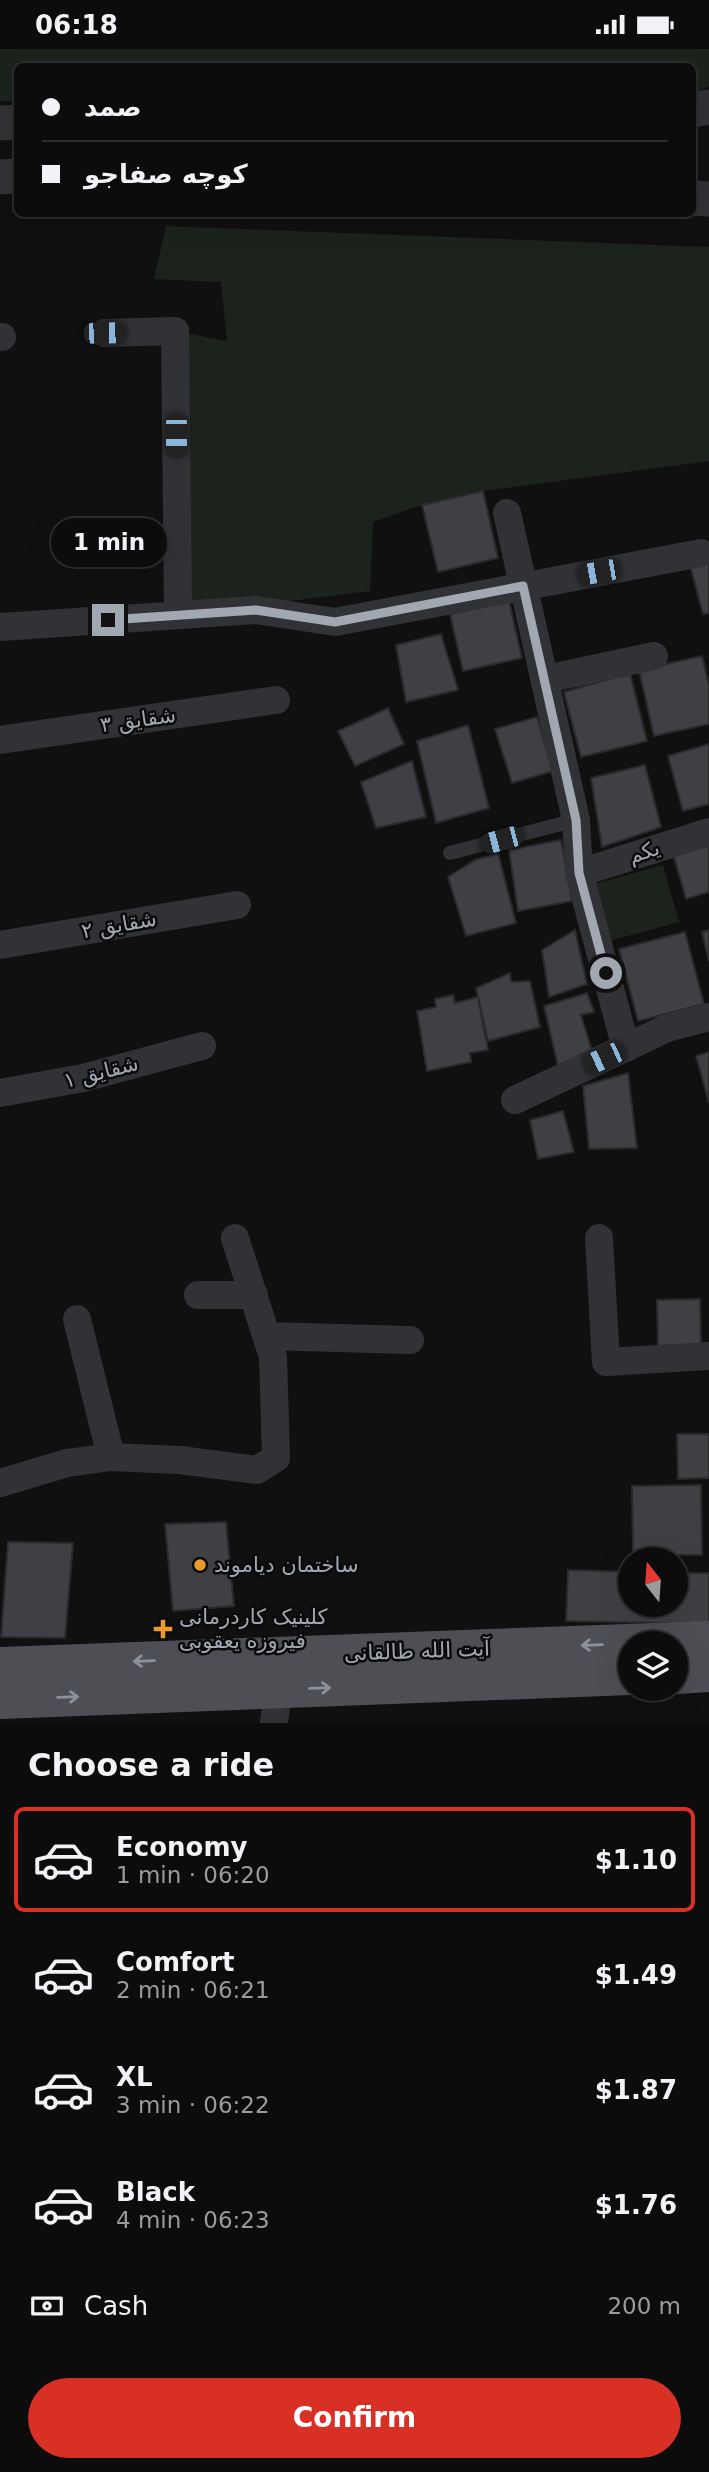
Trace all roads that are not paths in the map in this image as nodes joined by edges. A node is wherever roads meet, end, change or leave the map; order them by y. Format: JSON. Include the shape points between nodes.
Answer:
{"nodes":[{"id":1,"x":104,"y":333,"type":"dead end"},
{"id":2,"x":507,"y":513,"type":"dead end"},
{"id":3,"x":701,"y":552,"type":"dead end"},
{"id":4,"x":523,"y":586,"type":"junction"},
{"id":5,"x":178,"y":615,"type":"junction"},
{"id":6,"x":0,"y":627,"type":"edge"},
{"id":7,"x":654,"y":656,"type":"dead end"},
{"id":8,"x":546,"y":679,"type":"junction"},
{"id":9,"x":276,"y":700,"type":"dead end"},
{"id":10,"x":0,"y":740,"type":"edge"},
{"id":11,"x":576,"y":820,"type":"junction"},
{"id":12,"x":709,"y":832,"type":"edge"},
{"id":13,"x":450,"y":853,"type":"dead end"},
{"id":14,"x":579,"y":873,"type":"junction"},
{"id":15,"x":237,"y":905,"type":"dead end"},
{"id":16,"x":0,"y":945,"type":"edge"},
{"id":17,"x":709,"y":1017,"type":"edge"},
{"id":18,"x":202,"y":1047,"type":"dead end"},
{"id":19,"x":626,"y":1048,"type":"junction"},
{"id":20,"x":0,"y":1093,"type":"edge"},
{"id":21,"x":515,"y":1100,"type":"dead end"},
{"id":22,"x":235,"y":1238,"type":"dead end"},
{"id":23,"x":599,"y":1238,"type":"dead end"},
{"id":24,"x":254,"y":1295,"type":"junction"},
{"id":25,"x":198,"y":1296,"type":"dead end"},
{"id":26,"x":77,"y":1319,"type":"dead end"},
{"id":27,"x":267,"y":1336,"type":"junction"},
{"id":28,"x":410,"y":1340,"type":"dead end"},
{"id":29,"x":709,"y":1356,"type":"edge"},
{"id":30,"x":111,"y":1457,"type":"junction"},
{"id":31,"x":0,"y":1483,"type":"edge"},
{"id":32,"x":709,"y":1640,"type":"edge"},
{"id":33,"x":0,"y":1666,"type":"edge"},
{"id":34,"x":709,"y":1674,"type":"edge"},
{"id":35,"x":688,"y":1675,"type":"edge"},
{"id":36,"x":618,"y":1677,"type":"edge"},
{"id":37,"x":0,"y":1700,"type":"edge"},
{"id":38,"x":276,"y":1706,"type":"edge"}],
"edges":[{"from":1,"to":5,"type":"street","via":[[175,331]]},
{"from":2,"to":4,"type":"street"},
{"from":3,"to":4,"type":"street"},
{"from":4,"to":5,"type":"street","via":[[335,622],[256,610]]},
{"from":4,"to":8,"type":"street"},
{"from":5,"to":6,"type":"street"},
{"from":7,"to":8,"type":"street"},
{"from":8,"to":11,"type":"street"},
{"from":9,"to":10,"type":"street","name":"شقایق ۳"},
{"from":11,"to":13,"type":"lane"},
{"from":11,"to":14,"type":"street"},
{"from":12,"to":14,"type":"street","name":"یکم"},
{"from":14,"to":19,"type":"street"},
{"from":15,"to":16,"type":"street","name":"شقایق ۲"},
{"from":17,"to":19,"type":"street","via":[[667,1028]]},
{"from":18,"to":20,"type":"street","name":"شقایق ۱","via":[[83,1078]]},
{"from":19,"to":21,"type":"street"},
{"from":22,"to":24,"type":"street"},
{"from":23,"to":29,"type":"street","via":[[606,1362]]},
{"from":24,"to":25,"type":"street"},
{"from":24,"to":27,"type":"street"},
{"from":26,"to":30,"type":"street"},
{"from":27,"to":28,"type":"street"},
{"from":27,"to":30,"type":"street","via":[[276,1458],[257,1470]]},
{"from":30,"to":31,"type":"street","via":[[67,1463]]},
{"from":32,"to":33,"type":"main road","name":"آیت الله طالقانی","one_way":true},
{"from":34,"to":35,"type":"main road"},
{"from":38,"to":36,"type":"main road","name":"آیت الله طالقانی","one_way":true},
{"from":37,"to":38,"type":"main road","name":"آیت الله طالقانی","one_way":true}]}
